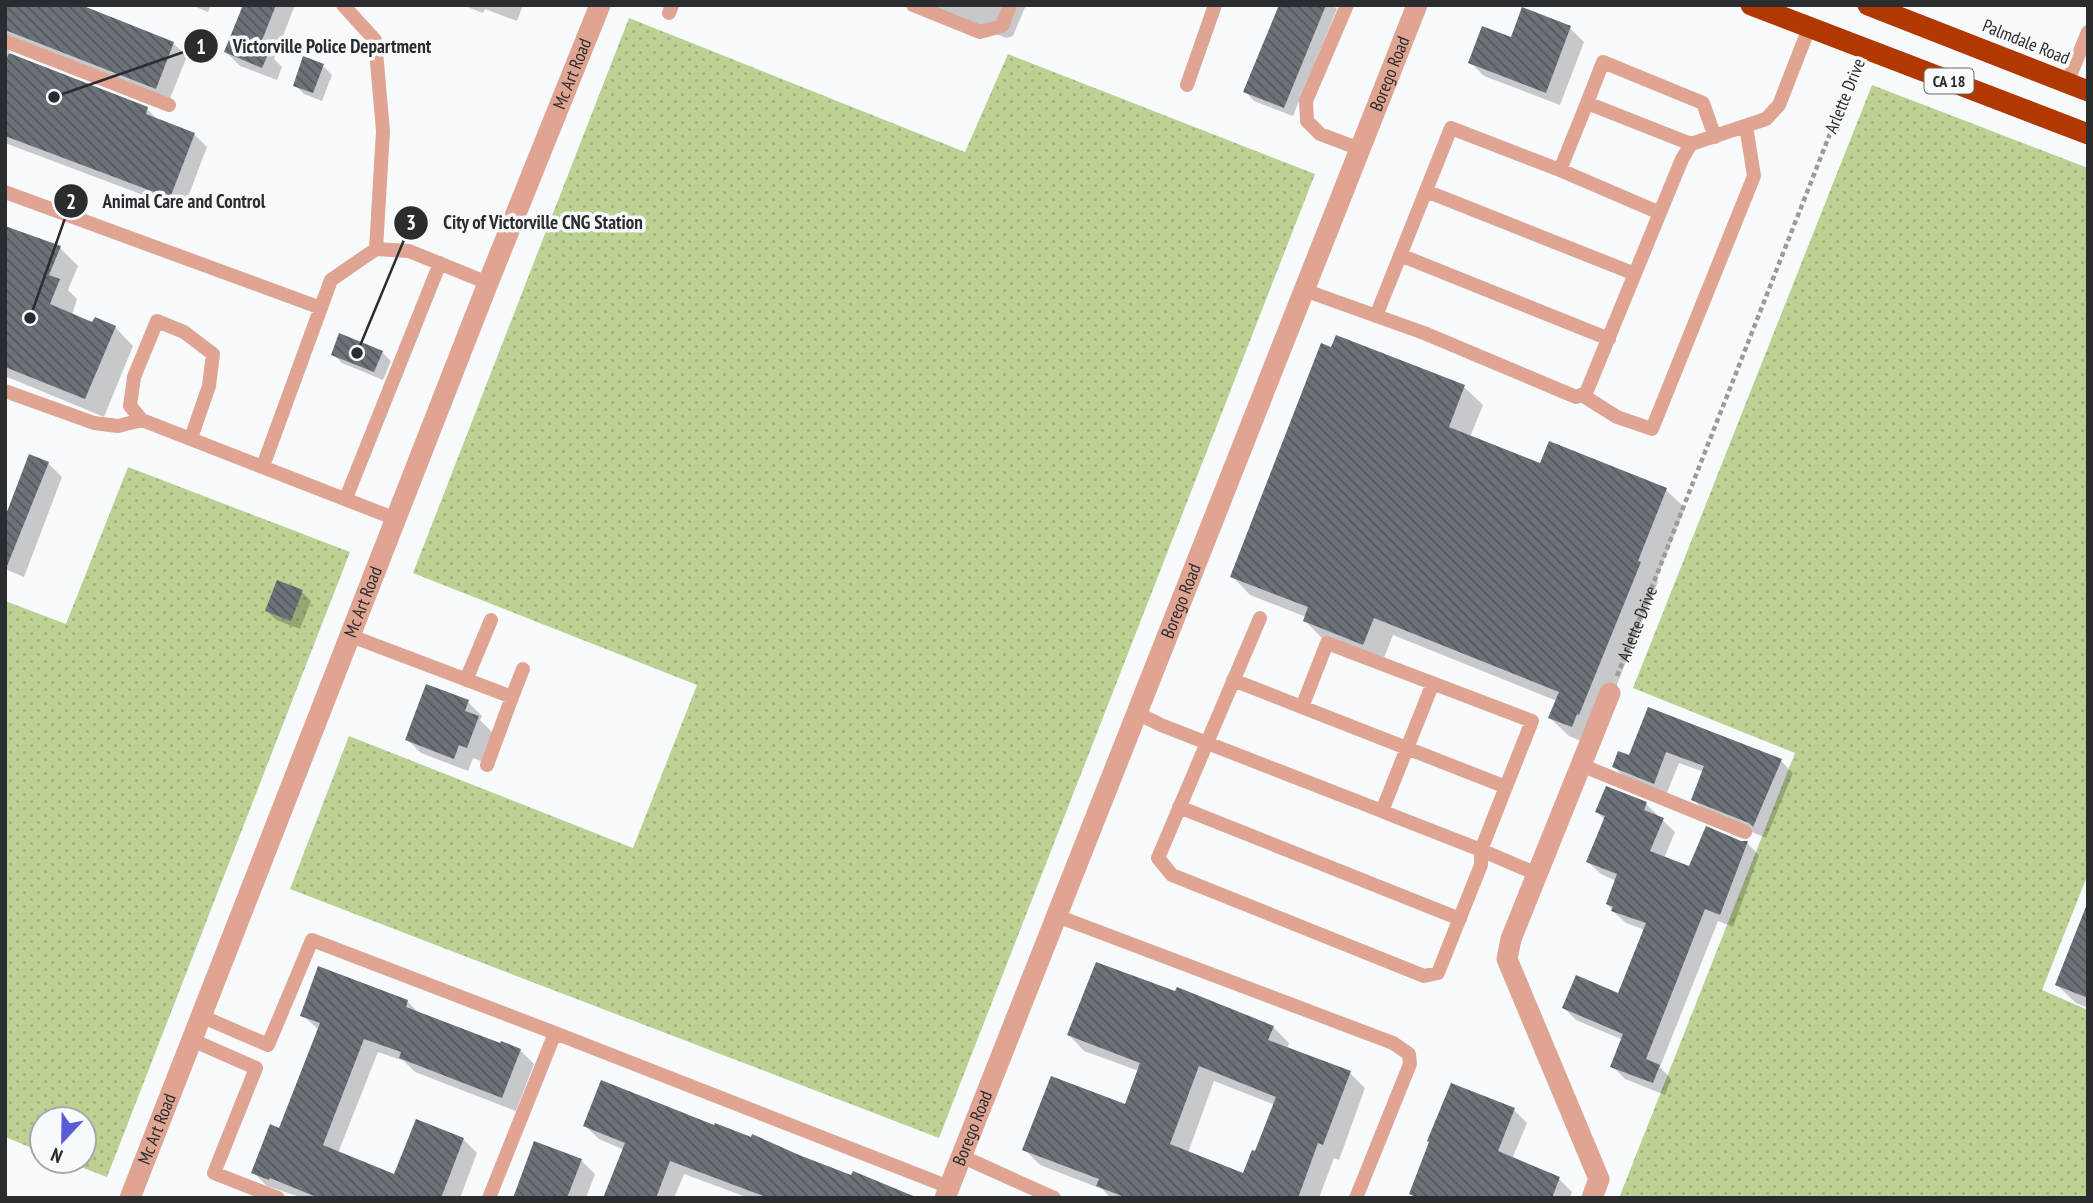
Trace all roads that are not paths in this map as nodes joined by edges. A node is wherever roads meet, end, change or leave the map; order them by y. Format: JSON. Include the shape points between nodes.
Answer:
{"nodes":[{"id":1,"x":343,"y":5,"type":"edge"},
{"id":2,"x":600,"y":5,"type":"edge"},
{"id":3,"x":913,"y":5,"type":"edge"},
{"id":4,"x":1010,"y":5,"type":"edge"},
{"id":5,"x":1215,"y":5,"type":"edge"},
{"id":6,"x":1347,"y":5,"type":"edge"},
{"id":7,"x":1417,"y":5,"type":"edge"},
{"id":8,"x":1751,"y":5,"type":"edge"},
{"id":9,"x":1868,"y":5,"type":"edge"},
{"id":10,"x":1894,"y":10,"type":"edge"},
{"id":11,"x":1809,"y":28,"type":"junction"},
{"id":12,"x":2088,"y":32,"type":"edge"},
{"id":13,"x":5,"y":41,"type":"edge"},
{"id":14,"x":2067,"y":83,"type":"junction"},
{"id":15,"x":1186,"y":85,"type":"dead end"},
{"id":16,"x":2088,"y":91,"type":"edge"},
{"id":17,"x":1587,"y":103,"type":"junction"},
{"id":18,"x":169,"y":105,"type":"dead end"},
{"id":19,"x":1746,"y":126,"type":"junction"},
{"id":20,"x":2088,"y":134,"type":"edge"},
{"id":21,"x":1715,"y":137,"type":"junction"},
{"id":22,"x":1691,"y":144,"type":"junction"},
{"id":23,"x":1360,"y":149,"type":"junction"},
{"id":24,"x":1560,"y":170,"type":"junction"},
{"id":25,"x":1426,"y":191,"type":"junction"},
{"id":26,"x":5,"y":192,"type":"edge"},
{"id":27,"x":1660,"y":213,"type":"junction"},
{"id":28,"x":376,"y":249,"type":"junction"},
{"id":29,"x":1400,"y":255,"type":"junction"},
{"id":30,"x":440,"y":263,"type":"junction"},
{"id":31,"x":1635,"y":275,"type":"junction"},
{"id":32,"x":488,"y":283,"type":"junction"},
{"id":33,"x":1304,"y":290,"type":"junction"},
{"id":34,"x":321,"y":308,"type":"junction"},
{"id":35,"x":1376,"y":316,"type":"junction"},
{"id":36,"x":1609,"y":339,"type":"junction"},
{"id":37,"x":5,"y":391,"type":"edge"},
{"id":38,"x":1582,"y":395,"type":"junction"},
{"id":39,"x":142,"y":420,"type":"junction"},
{"id":40,"x":191,"y":438,"type":"junction"},
{"id":41,"x":263,"y":466,"type":"junction"},
{"id":42,"x":346,"y":499,"type":"junction"},
{"id":43,"x":396,"y":519,"type":"junction"},
{"id":44,"x":1260,"y":618,"type":"dead end"},
{"id":45,"x":491,"y":620,"type":"dead end"},
{"id":46,"x":351,"y":636,"type":"junction"},
{"id":47,"x":523,"y":669,"type":"dead end"},
{"id":48,"x":466,"y":680,"type":"junction"},
{"id":49,"x":1233,"y":680,"type":"junction"},
{"id":50,"x":1433,"y":683,"type":"junction"},
{"id":51,"x":1610,"y":693,"type":"road end"},
{"id":52,"x":512,"y":697,"type":"junction"},
{"id":53,"x":1302,"y":706,"type":"junction"},
{"id":54,"x":1137,"y":712,"type":"junction"},
{"id":55,"x":1206,"y":743,"type":"junction"},
{"id":56,"x":1407,"y":748,"type":"junction"},
{"id":57,"x":487,"y":765,"type":"dead end"},
{"id":58,"x":1581,"y":765,"type":"junction"},
{"id":59,"x":1506,"y":787,"type":"junction"},
{"id":60,"x":1179,"y":807,"type":"junction"},
{"id":61,"x":1382,"y":811,"type":"junction"},
{"id":62,"x":1745,"y":832,"type":"dead end"},
{"id":63,"x":1481,"y":850,"type":"junction"},
{"id":64,"x":1537,"y":874,"type":"junction"},
{"id":65,"x":1057,"y":916,"type":"junction"},
{"id":66,"x":1460,"y":919,"type":"junction"},
{"id":67,"x":201,"y":1016,"type":"junction"},
{"id":68,"x":555,"y":1033,"type":"junction"},
{"id":69,"x":192,"y":1040,"type":"junction"},
{"id":70,"x":961,"y":1156,"type":"junction"},
{"id":71,"x":947,"y":1192,"type":"edge"},
{"id":72,"x":130,"y":1198,"type":"edge"},
{"id":73,"x":278,"y":1198,"type":"edge"},
{"id":74,"x":489,"y":1198,"type":"edge"},
{"id":75,"x":1054,"y":1198,"type":"edge"},
{"id":76,"x":1356,"y":1198,"type":"edge"},
{"id":77,"x":1592,"y":1198,"type":"edge"}],
"edges":[{"from":1,"to":28,"type":"lane","via":[[375,40],[383,131]]},
{"from":2,"to":32,"type":"street","name":"Mc Art Road"},
{"from":3,"to":4,"type":"lane","via":[[980,32],[1002,26]]},
{"from":5,"to":15,"type":"lane"},
{"from":6,"to":23,"type":"lane","via":[[1306,101],[1307,121],[1320,134]]},
{"from":7,"to":23,"type":"street","name":"Borego Road"},
{"from":8,"to":11,"type":"highway","number":"CA 18"},
{"from":9,"to":10,"type":"highway","name":"Palmdale Road","number":"CA 18"},
{"from":10,"to":14,"type":"highway","name":"Palmdale Road","number":"CA 18"},
{"from":11,"to":19,"type":"lane","via":[[1779,105],[1766,119]]},
{"from":11,"to":20,"type":"highway","number":"CA 18"},
{"from":12,"to":14,"type":"lane"},
{"from":13,"to":18,"type":"lane"},
{"from":14,"to":16,"type":"highway","name":"Palmdale Road","number":"CA 18"},
{"from":17,"to":21,"type":"lane","via":[[1603,62],[1703,103]]},
{"from":17,"to":22,"type":"lane"},
{"from":17,"to":24,"type":"lane"},
{"from":19,"to":21,"type":"lane"},
{"from":19,"to":38,"type":"lane","via":[[1754,176],[1652,429],[1617,417]]},
{"from":21,"to":22,"type":"lane"},
{"from":22,"to":27,"type":"lane"},
{"from":23,"to":33,"type":"street","name":"Borego Road"},
{"from":24,"to":25,"type":"lane","via":[[1451,128]]},
{"from":24,"to":27,"type":"lane"},
{"from":25,"to":29,"type":"lane"},
{"from":25,"to":31,"type":"lane"},
{"from":26,"to":34,"type":"lane"},
{"from":27,"to":31,"type":"lane"},
{"from":28,"to":30,"type":"lane","via":[[410,251]]},
{"from":28,"to":34,"type":"lane","via":[[331,279]]},
{"from":29,"to":35,"type":"lane"},
{"from":29,"to":36,"type":"lane"},
{"from":30,"to":32,"type":"lane"},
{"from":30,"to":42,"type":"lane"},
{"from":31,"to":36,"type":"lane"},
{"from":32,"to":43,"type":"street","name":"Mc Art Road"},
{"from":33,"to":35,"type":"lane"},
{"from":33,"to":54,"type":"street","name":"Borego Road"},
{"from":34,"to":41,"type":"lane"},
{"from":35,"to":38,"type":"lane","via":[[1576,397]]},
{"from":36,"to":38,"type":"lane"},
{"from":37,"to":39,"type":"lane","via":[[94,423],[118,426]]},
{"from":39,"to":40,"type":"lane"},
{"from":39,"to":40,"type":"lane","via":[[130,406],[134,377],[157,321],[184,332],[213,354],[209,386]]},
{"from":40,"to":41,"type":"lane"},
{"from":41,"to":42,"type":"lane"},
{"from":42,"to":43,"type":"lane"},
{"from":43,"to":46,"type":"street","name":"Mc Art Road"},
{"from":44,"to":49,"type":"lane"},
{"from":45,"to":48,"type":"lane"},
{"from":46,"to":48,"type":"lane"},
{"from":46,"to":67,"type":"street","name":"Mc Art Road"},
{"from":47,"to":52,"type":"lane"},
{"from":48,"to":52,"type":"lane"},
{"from":49,"to":53,"type":"lane"},
{"from":49,"to":55,"type":"lane"},
{"from":50,"to":53,"type":"lane","via":[[1327,643]]},
{"from":50,"to":56,"type":"lane"},
{"from":50,"to":59,"type":"lane","via":[[1532,721]]},
{"from":51,"to":58,"type":"street"},
{"from":52,"to":57,"type":"lane"},
{"from":53,"to":56,"type":"lane"},
{"from":54,"to":55,"type":"lane"},
{"from":54,"to":65,"type":"street","name":"Borego Road"},
{"from":55,"to":60,"type":"lane"},
{"from":55,"to":61,"type":"lane"},
{"from":56,"to":59,"type":"lane"},
{"from":56,"to":61,"type":"lane"},
{"from":58,"to":62,"type":"lane"},
{"from":58,"to":64,"type":"street"},
{"from":59,"to":63,"type":"lane"},
{"from":60,"to":66,"type":"lane"},
{"from":60,"to":66,"type":"lane","via":[[1158,858],[1172,875],[1424,976],[1438,973]]},
{"from":61,"to":63,"type":"lane"},
{"from":63,"to":64,"type":"lane"},
{"from":63,"to":66,"type":"lane","via":[[1481,865]]},
{"from":64,"to":77,"type":"street","via":[[1507,959],[1599,1179]]},
{"from":65,"to":70,"type":"street","name":"Borego Road"},
{"from":65,"to":76,"type":"lane","via":[[1394,1043],[1409,1054],[1410,1064]]},
{"from":67,"to":68,"type":"lane","via":[[268,1045],[312,940]]},
{"from":67,"to":69,"type":"street","name":"Mc Art Road"},
{"from":68,"to":71,"type":"lane"},
{"from":68,"to":74,"type":"lane"},
{"from":69,"to":72,"type":"street","name":"Mc Art Road"},
{"from":69,"to":73,"type":"lane","via":[[256,1068],[214,1173]]},
{"from":70,"to":71,"type":"street","name":"Borego Road"},
{"from":70,"to":75,"type":"lane"}]}
